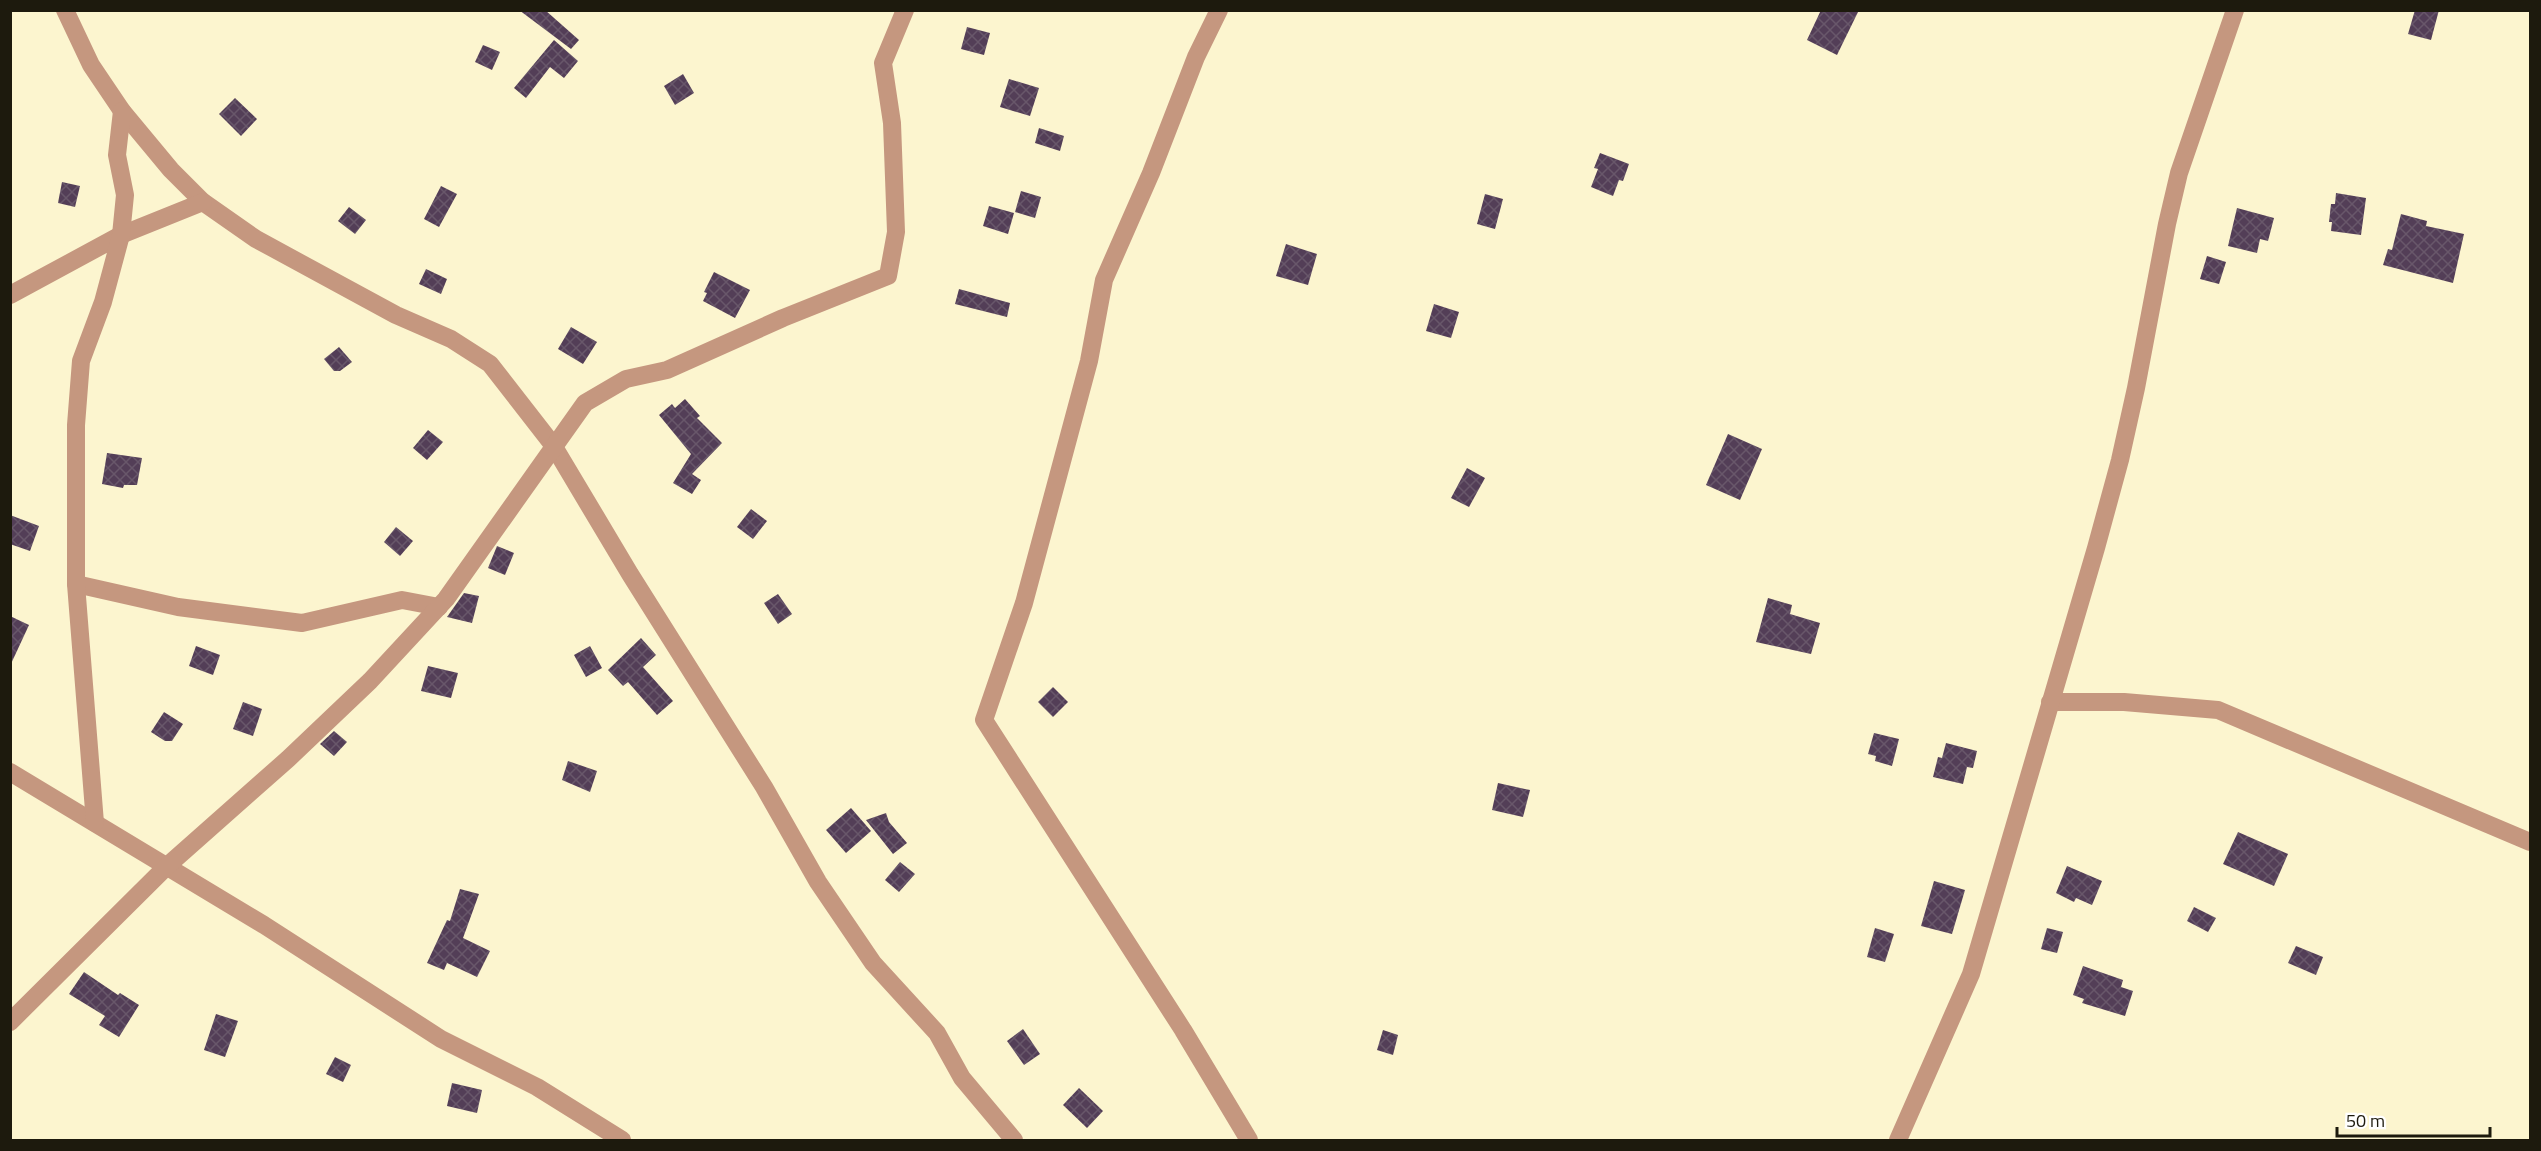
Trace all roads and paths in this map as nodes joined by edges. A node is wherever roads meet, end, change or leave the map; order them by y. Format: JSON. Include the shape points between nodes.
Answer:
{"nodes":[{"id":1,"x":65,"y":10,"type":"edge"},
{"id":2,"x":905,"y":10,"type":"edge"},
{"id":3,"x":1219,"y":10,"type":"edge"},
{"id":4,"x":2235,"y":10,"type":"edge"},
{"id":5,"x":122,"y":111,"type":"junction"},
{"id":6,"x":203,"y":202,"type":"junction"},
{"id":7,"x":121,"y":235,"type":"junction"},
{"id":8,"x":10,"y":295,"type":"edge"},
{"id":9,"x":553,"y":446,"type":"junction"},
{"id":10,"x":76,"y":584,"type":"junction"},
{"id":11,"x":439,"y":607,"type":"junction"},
{"id":12,"x":2050,"y":702,"type":"junction"},
{"id":13,"x":10,"y":772,"type":"edge"},
{"id":14,"x":95,"y":823,"type":"junction"},
{"id":15,"x":2530,"y":842,"type":"edge"},
{"id":16,"x":166,"y":867,"type":"junction"},
{"id":17,"x":10,"y":1022,"type":"edge"},
{"id":18,"x":622,"y":1140,"type":"edge"},
{"id":19,"x":1014,"y":1140,"type":"edge"},
{"id":20,"x":1248,"y":1140,"type":"edge"},
{"id":21,"x":1898,"y":1140,"type":"edge"}],
"edges":[{"from":1,"to":5,"type":"street","via":[[91,65]]},
{"from":2,"to":9,"type":"street","via":[[883,63],[892,123],[896,232],[888,276],[667,370],[626,380],[585,403]]},
{"from":3,"to":20,"type":"street","via":[[1104,279],[1089,361],[1024,603],[984,720],[1183,1030]]},
{"from":4,"to":12,"type":"street","via":[[2179,172],[2120,460]]},
{"from":5,"to":6,"type":"street"},
{"from":5,"to":7,"type":"street","via":[[117,155],[125,195]]},
{"from":6,"to":7,"type":"street"},
{"from":6,"to":9,"type":"street","via":[[256,239],[396,315],[451,339],[490,364]]},
{"from":7,"to":8,"type":"street"},
{"from":7,"to":10,"type":"street","via":[[103,302],[81,361],[76,425]]},
{"from":9,"to":11,"type":"street"},
{"from":9,"to":19,"type":"street","via":[[764,787],[818,882],[873,963],[937,1033],[963,1078]]},
{"from":10,"to":11,"type":"street","via":[[178,607],[302,623],[402,600]]},
{"from":10,"to":14,"type":"street"},
{"from":11,"to":16,"type":"street","via":[[370,681]]},
{"from":12,"to":15,"type":"street","via":[[2124,702],[2218,710]]},
{"from":12,"to":21,"type":"street","via":[[1971,974]]},
{"from":13,"to":14,"type":"street"},
{"from":14,"to":16,"type":"street"},
{"from":16,"to":17,"type":"street"},
{"from":16,"to":18,"type":"street","via":[[441,1039],[537,1088]]}]}
